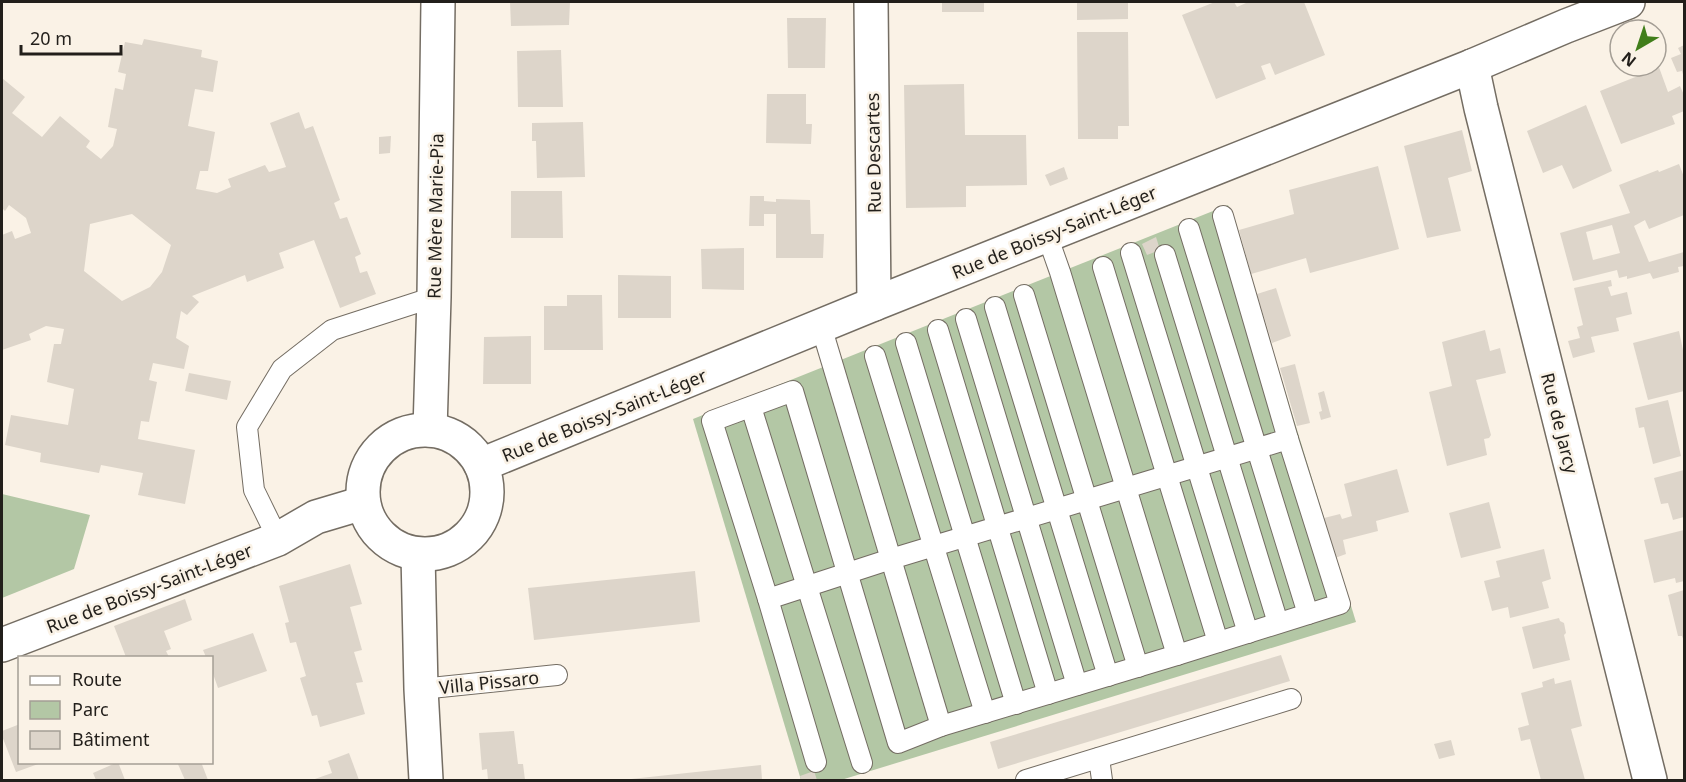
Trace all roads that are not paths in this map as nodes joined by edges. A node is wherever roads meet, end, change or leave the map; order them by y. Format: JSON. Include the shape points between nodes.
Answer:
{"nodes":[{"id":1,"x":438,"y":2,"type":"edge"},
{"id":2,"x":871,"y":2,"type":"edge"},
{"id":3,"x":1628,"y":2,"type":"edge"},
{"id":4,"x":1473,"y":66,"type":"junction"},
{"id":5,"x":1223,"y":216,"type":"dead end"},
{"id":6,"x":1190,"y":229,"type":"dead end"},
{"id":7,"x":1047,"y":236,"type":"junction"},
{"id":8,"x":1131,"y":253,"type":"dead end"},
{"id":9,"x":1165,"y":255,"type":"dead end"},
{"id":10,"x":1103,"y":267,"type":"dead end"},
{"id":11,"x":1024,"y":295,"type":"dead end"},
{"id":12,"x":434,"y":297,"type":"junction"},
{"id":13,"x":874,"y":304,"type":"junction"},
{"id":14,"x":995,"y":307,"type":"dead end"},
{"id":15,"x":966,"y":319,"type":"dead end"},
{"id":16,"x":821,"y":326,"type":"junction"},
{"id":17,"x":938,"y":330,"type":"dead end"},
{"id":18,"x":906,"y":343,"type":"dead end"},
{"id":19,"x":875,"y":356,"type":"dead end"},
{"id":20,"x":751,"y":407,"type":"junction"},
{"id":21,"x":430,"y":430,"type":"junction"},
{"id":22,"x":1288,"y":439,"type":"junction"},
{"id":23,"x":1257,"y":448,"type":"junction"},
{"id":24,"x":1227,"y":457,"type":"junction"},
{"id":25,"x":481,"y":465,"type":"junction"},
{"id":26,"x":1197,"y":466,"type":"junction"},
{"id":27,"x":1167,"y":476,"type":"junction"},
{"id":28,"x":1126,"y":488,"type":"junction"},
{"id":29,"x":1087,"y":500,"type":"junction"},
{"id":30,"x":363,"y":503,"type":"junction"},
{"id":31,"x":1057,"y":509,"type":"junction"},
{"id":32,"x":1026,"y":519,"type":"junction"},
{"id":33,"x":998,"y":527,"type":"junction"},
{"id":34,"x":965,"y":537,"type":"junction"},
{"id":35,"x":278,"y":539,"type":"junction"},
{"id":36,"x":933,"y":547,"type":"junction"},
{"id":37,"x":418,"y":554,"type":"junction"},
{"id":38,"x":891,"y":559,"type":"junction"},
{"id":39,"x":847,"y":573,"type":"junction"},
{"id":40,"x":807,"y":586,"type":"junction"},
{"id":41,"x":768,"y":599,"type":"junction"},
{"id":42,"x":1308,"y":614,"type":"junction"},
{"id":43,"x":1278,"y":623,"type":"junction"},
{"id":44,"x":1248,"y":633,"type":"junction"},
{"id":45,"x":1218,"y":642,"type":"junction"},
{"id":46,"x":2,"y":645,"type":"edge"},
{"id":47,"x":1177,"y":655,"type":"junction"},
{"id":48,"x":1138,"y":667,"type":"junction"},
{"id":49,"x":557,"y":675,"type":"dead end"},
{"id":50,"x":1108,"y":676,"type":"junction"},
{"id":51,"x":1077,"y":685,"type":"junction"},
{"id":52,"x":421,"y":689,"type":"junction"},
{"id":53,"x":1048,"y":694,"type":"junction"},
{"id":54,"x":1291,"y":699,"type":"dead end"},
{"id":55,"x":1016,"y":704,"type":"junction"},
{"id":56,"x":985,"y":713,"type":"junction"},
{"id":57,"x":941,"y":726,"type":"junction"},
{"id":58,"x":1099,"y":758,"type":"junction"},
{"id":59,"x":816,"y":762,"type":"dead end"},
{"id":60,"x":862,"y":763,"type":"dead end"},
{"id":61,"x":426,"y":780,"type":"edge"},
{"id":62,"x":1026,"y":780,"type":"edge"},
{"id":63,"x":1102,"y":780,"type":"edge"},
{"id":64,"x":1650,"y":780,"type":"edge"}],
"edges":[{"from":1,"to":12,"type":"main road","name":"Rue Mère Marie-Pia"},
{"from":2,"to":13,"type":"main road","name":"Rue Descartes"},
{"from":3,"to":4,"type":"main road","name":"Rue de Boissy-Saint-Léger"},
{"from":4,"to":7,"type":"main road","name":"Rue de Boissy-Saint-Léger"},
{"from":4,"to":64,"type":"main road","name":"Rue de Jarcy"},
{"from":5,"to":22,"type":"lane"},
{"from":6,"to":23,"type":"lane"},
{"from":7,"to":13,"type":"main road","name":"Rue de Boissy-Saint-Léger"},
{"from":7,"to":28,"type":"lane"},
{"from":8,"to":26,"type":"lane"},
{"from":9,"to":24,"type":"lane"},
{"from":10,"to":27,"type":"lane"},
{"from":11,"to":29,"type":"lane"},
{"from":12,"to":21,"type":"main road","name":"Rue Mère Marie-Pia"},
{"from":12,"to":35,"type":"lane","via":[[332,330],[282,369],[247,427],[254,490]]},
{"from":13,"to":16,"type":"main road","name":"Rue de Boissy-Saint-Léger"},
{"from":14,"to":31,"type":"lane"},
{"from":15,"to":32,"type":"lane"},
{"from":16,"to":25,"type":"main road","name":"Rue de Boissy-Saint-Léger"},
{"from":16,"to":38,"type":"lane"},
{"from":17,"to":33,"type":"lane"},
{"from":18,"to":34,"type":"lane"},
{"from":19,"to":36,"type":"lane"},
{"from":20,"to":39,"type":"lane","via":[[793,391]]},
{"from":20,"to":40,"type":"lane"},
{"from":20,"to":41,"type":"lane","via":[[712,421]]},
{"from":21,"to":25,"type":"main road","via":[[451,435],[469,448]]},
{"from":21,"to":30,"type":"main road","via":[[411,431],[378,450],[362,484]]},
{"from":22,"to":23,"type":"lane"},
{"from":22,"to":42,"type":"lane","via":[[1340,604]]},
{"from":23,"to":24,"type":"lane"},
{"from":23,"to":42,"type":"lane"},
{"from":24,"to":26,"type":"lane"},
{"from":24,"to":43,"type":"lane"},
{"from":25,"to":37,"type":"main road","via":[[487,502],[470,536],[437,554]]},
{"from":26,"to":27,"type":"lane"},
{"from":26,"to":44,"type":"lane"},
{"from":27,"to":28,"type":"lane"},
{"from":27,"to":45,"type":"lane"},
{"from":28,"to":29,"type":"lane"},
{"from":28,"to":47,"type":"lane"},
{"from":29,"to":31,"type":"lane"},
{"from":29,"to":48,"type":"lane"},
{"from":30,"to":35,"type":"main road","name":"Rue de Boissy-Saint-Léger","via":[[316,517]]},
{"from":30,"to":37,"type":"main road","via":[[369,522],[382,538],[399,549]]},
{"from":31,"to":32,"type":"lane"},
{"from":31,"to":50,"type":"lane"},
{"from":32,"to":33,"type":"lane"},
{"from":32,"to":51,"type":"lane"},
{"from":33,"to":34,"type":"lane"},
{"from":33,"to":53,"type":"lane"},
{"from":34,"to":36,"type":"lane"},
{"from":34,"to":55,"type":"lane"},
{"from":35,"to":46,"type":"main road","name":"Rue de Boissy-Saint-Léger"},
{"from":36,"to":38,"type":"lane"},
{"from":36,"to":56,"type":"lane"},
{"from":37,"to":52,"type":"main road"},
{"from":38,"to":39,"type":"lane"},
{"from":38,"to":57,"type":"lane"},
{"from":39,"to":40,"type":"lane"},
{"from":39,"to":57,"type":"lane","via":[[898,743]]},
{"from":40,"to":41,"type":"lane"},
{"from":40,"to":60,"type":"lane"},
{"from":41,"to":59,"type":"lane"},
{"from":42,"to":43,"type":"lane"},
{"from":43,"to":44,"type":"lane"},
{"from":44,"to":45,"type":"lane"},
{"from":45,"to":47,"type":"lane"},
{"from":47,"to":48,"type":"lane"},
{"from":48,"to":50,"type":"lane"},
{"from":49,"to":52,"type":"lane","name":"Villa Pissaro"},
{"from":50,"to":51,"type":"lane"},
{"from":51,"to":53,"type":"lane"},
{"from":52,"to":61,"type":"main road"},
{"from":53,"to":55,"type":"lane"},
{"from":54,"to":58,"type":"lane"},
{"from":55,"to":56,"type":"lane"},
{"from":56,"to":57,"type":"lane"},
{"from":58,"to":62,"type":"lane"},
{"from":58,"to":63,"type":"lane"}]}
